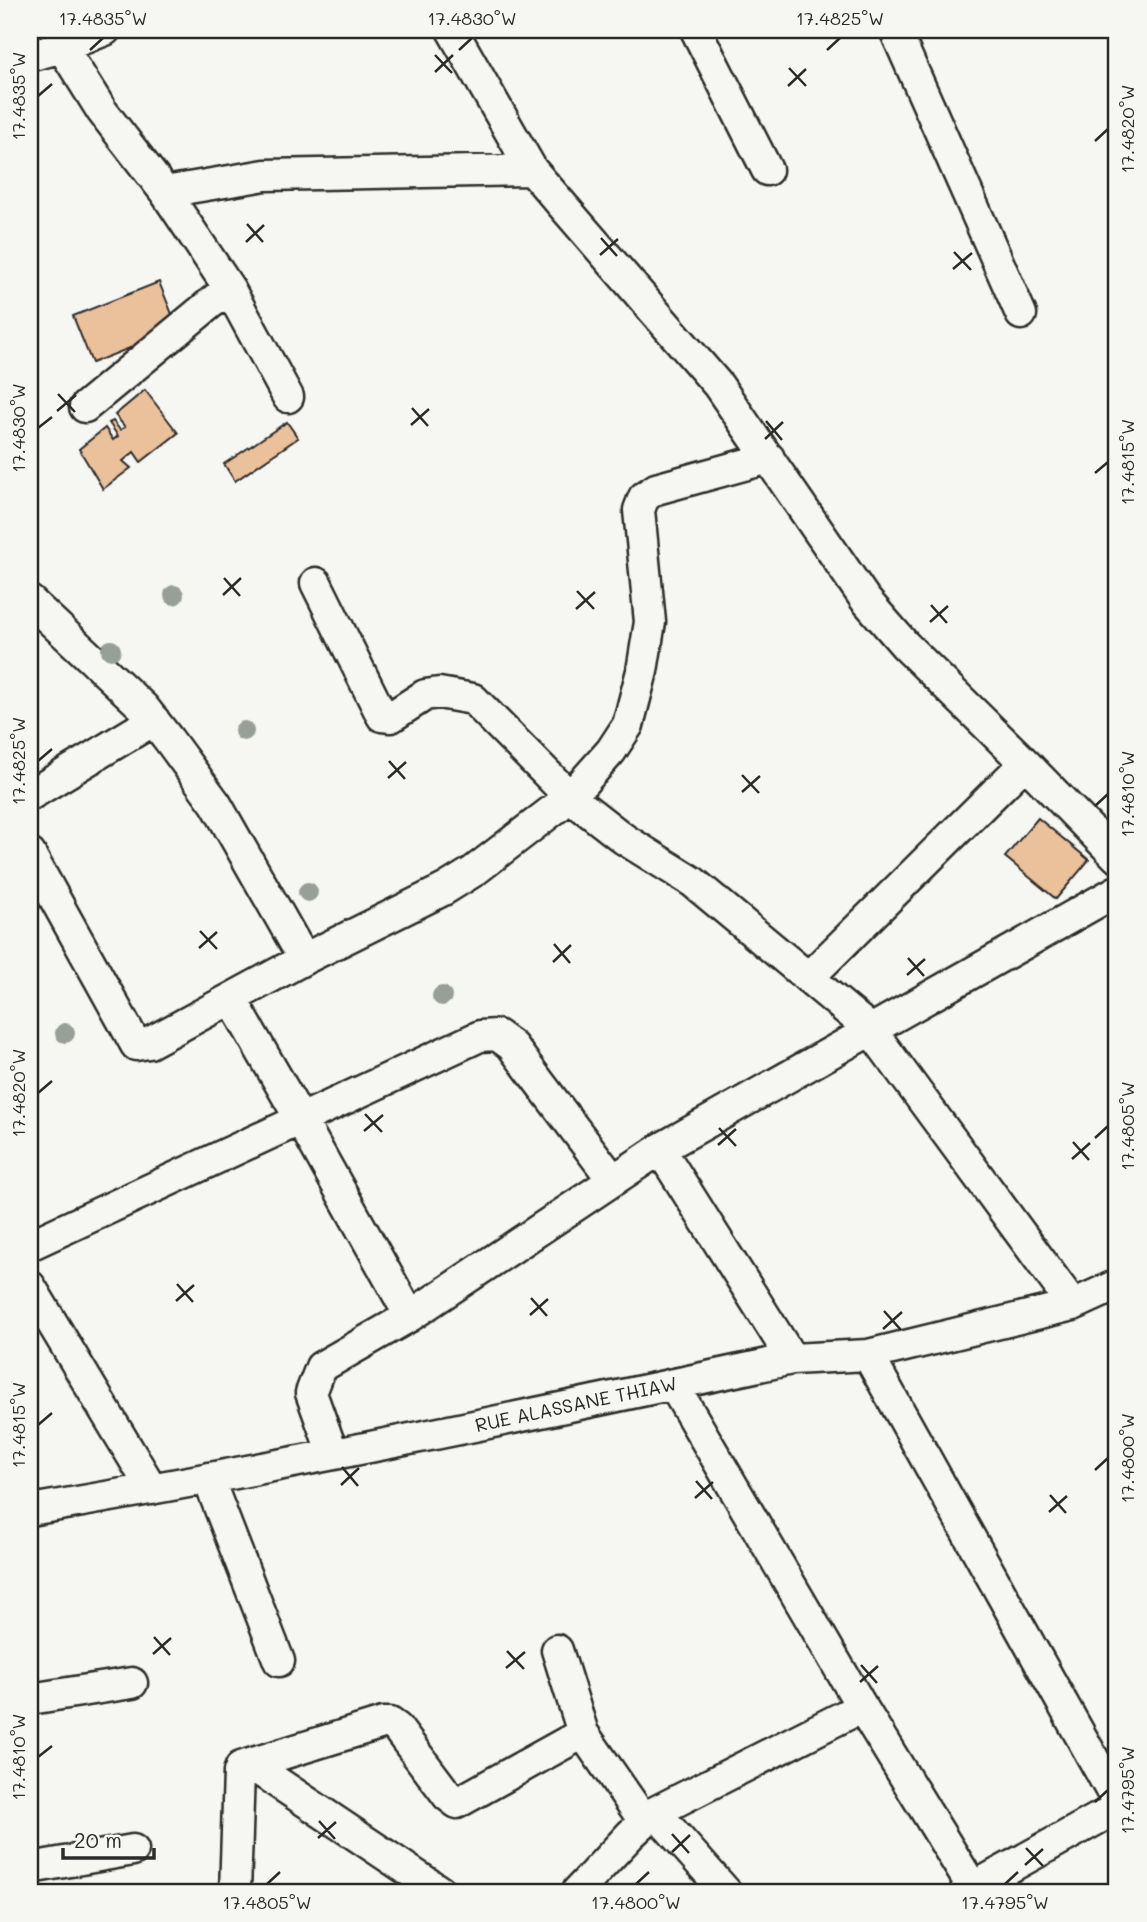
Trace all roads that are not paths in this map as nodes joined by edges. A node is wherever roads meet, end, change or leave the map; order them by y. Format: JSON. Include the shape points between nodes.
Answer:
{"nodes":[{"id":1,"x":105,"y":30,"type":"edge"},
{"id":2,"x":452,"y":30,"type":"edge"},
{"id":3,"x":696,"y":30,"type":"edge"},
{"id":4,"x":895,"y":30,"type":"edge"},
{"id":5,"x":62,"y":47,"type":"junction"},
{"id":6,"x":30,"y":56,"type":"edge"},
{"id":7,"x":532,"y":170,"type":"junction"},
{"id":8,"x":768,"y":170,"type":"dead end"},
{"id":9,"x":165,"y":192,"type":"junction"},
{"id":10,"x":229,"y":288,"type":"junction"},
{"id":11,"x":1021,"y":314,"type":"dead end"},
{"id":12,"x":288,"y":397,"type":"dead end"},
{"id":13,"x":85,"y":407,"type":"dead end"},
{"id":14,"x":769,"y":458,"type":"junction"},
{"id":15,"x":316,"y":583,"type":"dead end"},
{"id":16,"x":30,"y":601,"type":"edge"},
{"id":17,"x":154,"y":720,"type":"junction"},
{"id":18,"x":1025,"y":762,"type":"junction"},
{"id":19,"x":30,"y":795,"type":"edge"},
{"id":20,"x":570,"y":797,"type":"junction"},
{"id":21,"x":30,"y":854,"type":"edge"},
{"id":22,"x":1117,"y":858,"type":"edge"},
{"id":23,"x":1117,"y":891,"type":"edge"},
{"id":24,"x":304,"y":960,"type":"junction"},
{"id":25,"x":808,"y":978,"type":"junction"},
{"id":26,"x":232,"y":1000,"type":"junction"},
{"id":27,"x":871,"y":1030,"type":"junction"},
{"id":28,"x":302,"y":1120,"type":"junction"},
{"id":29,"x":660,"y":1149,"type":"junction"},
{"id":30,"x":613,"y":1180,"type":"junction"},
{"id":31,"x":30,"y":1245,"type":"edge"},
{"id":32,"x":1117,"y":1285,"type":"edge"},
{"id":33,"x":30,"y":1286,"type":"edge"},
{"id":34,"x":1073,"y":1305,"type":"junction"},
{"id":35,"x":410,"y":1316,"type":"junction"},
{"id":36,"x":868,"y":1355,"type":"junction"},
{"id":37,"x":792,"y":1359,"type":"junction"},
{"id":38,"x":673,"y":1384,"type":"junction"},
{"id":39,"x":332,"y":1454,"type":"junction"},
{"id":40,"x":208,"y":1478,"type":"junction"},
{"id":41,"x":152,"y":1489,"type":"junction"},
{"id":42,"x":30,"y":1510,"type":"edge"},
{"id":43,"x":556,"y":1650,"type":"dead end"},
{"id":44,"x":279,"y":1661,"type":"dead end"},
{"id":45,"x":132,"y":1683,"type":"dead end"},
{"id":46,"x":30,"y":1699,"type":"edge"},
{"id":47,"x":862,"y":1707,"type":"junction"},
{"id":48,"x":583,"y":1733,"type":"junction"},
{"id":49,"x":250,"y":1764,"type":"junction"},
{"id":50,"x":1117,"y":1801,"type":"edge"},
{"id":51,"x":1117,"y":1808,"type":"edge"},
{"id":52,"x":650,"y":1817,"type":"junction"},
{"id":53,"x":133,"y":1850,"type":"dead end"},
{"id":54,"x":30,"y":1868,"type":"edge"},
{"id":55,"x":969,"y":1890,"type":"edge"},
{"id":56,"x":235,"y":1892,"type":"edge"},
{"id":57,"x":441,"y":1892,"type":"edge"},
{"id":58,"x":577,"y":1892,"type":"edge"},
{"id":59,"x":726,"y":1892,"type":"edge"}],
"edges":[{"from":1,"to":5,"type":"street"},
{"from":2,"to":7,"type":"street"},
{"from":3,"to":8,"type":"street"},
{"from":4,"to":11,"type":"street"},
{"from":5,"to":6,"type":"street"},
{"from":5,"to":9,"type":"street","via":[[102,111]]},
{"from":7,"to":9,"type":"street","via":[[265,175]]},
{"from":7,"to":14,"type":"street","via":[[718,385]]},
{"from":9,"to":10,"type":"street"},
{"from":10,"to":12,"type":"street"},
{"from":10,"to":13,"type":"street"},
{"from":14,"to":18,"type":"street","via":[[865,599],[905,645]]},
{"from":14,"to":20,"type":"street","via":[[656,489],[644,497],[639,510],[650,622],[642,671],[628,725]]},
{"from":15,"to":20,"type":"street","via":[[382,716],[391,717],[425,695],[473,699]]},
{"from":16,"to":17,"type":"street"},
{"from":17,"to":19,"type":"street"},
{"from":17,"to":24,"type":"street","via":[[216,804]]},
{"from":18,"to":22,"type":"street"},
{"from":18,"to":25,"type":"street"},
{"from":20,"to":24,"type":"street","via":[[445,889]]},
{"from":20,"to":25,"type":"street","via":[[624,839],[693,882]]},
{"from":21,"to":26,"type":"street","via":[[135,1045],[149,1043]]},
{"from":23,"to":27,"type":"street"},
{"from":24,"to":26,"type":"street"},
{"from":25,"to":27,"type":"street"},
{"from":26,"to":28,"type":"street"},
{"from":27,"to":29,"type":"street"},
{"from":27,"to":34,"type":"street"},
{"from":28,"to":30,"type":"street","via":[[480,1036],[497,1035],[512,1046]]},
{"from":28,"to":31,"type":"street"},
{"from":28,"to":35,"type":"street"},
{"from":29,"to":30,"type":"street"},
{"from":29,"to":37,"type":"street"},
{"from":30,"to":35,"type":"street"},
{"from":32,"to":34,"type":"street","name":"RUE ALASSANE THIAW"},
{"from":33,"to":41,"type":"street"},
{"from":34,"to":36,"type":"street","name":"RUE ALASSANE THIAW"},
{"from":35,"to":39,"type":"street","via":[[321,1367],[311,1393]]},
{"from":36,"to":37,"type":"street","name":"RUE ALASSANE THIAW"},
{"from":36,"to":50,"type":"street"},
{"from":37,"to":38,"type":"street","name":"RUE ALASSANE THIAW"},
{"from":38,"to":39,"type":"street","name":"RUE ALASSANE THIAW"},
{"from":38,"to":47,"type":"street"},
{"from":39,"to":40,"type":"street","name":"RUE ALASSANE THIAW"},
{"from":40,"to":41,"type":"street","name":"RUE ALASSANE THIAW"},
{"from":40,"to":44,"type":"street"},
{"from":41,"to":42,"type":"street","name":"RUE ALASSANE THIAW"},
{"from":43,"to":48,"type":"street"},
{"from":45,"to":46,"type":"street"},
{"from":47,"to":52,"type":"street"},
{"from":47,"to":55,"type":"street"},
{"from":48,"to":49,"type":"street","via":[[457,1803],[390,1723]]},
{"from":48,"to":52,"type":"street"},
{"from":49,"to":56,"type":"street","via":[[239,1772]]},
{"from":49,"to":57,"type":"street"},
{"from":51,"to":55,"type":"street"},
{"from":52,"to":58,"type":"street"},
{"from":52,"to":59,"type":"street"},
{"from":53,"to":54,"type":"street"}]}
